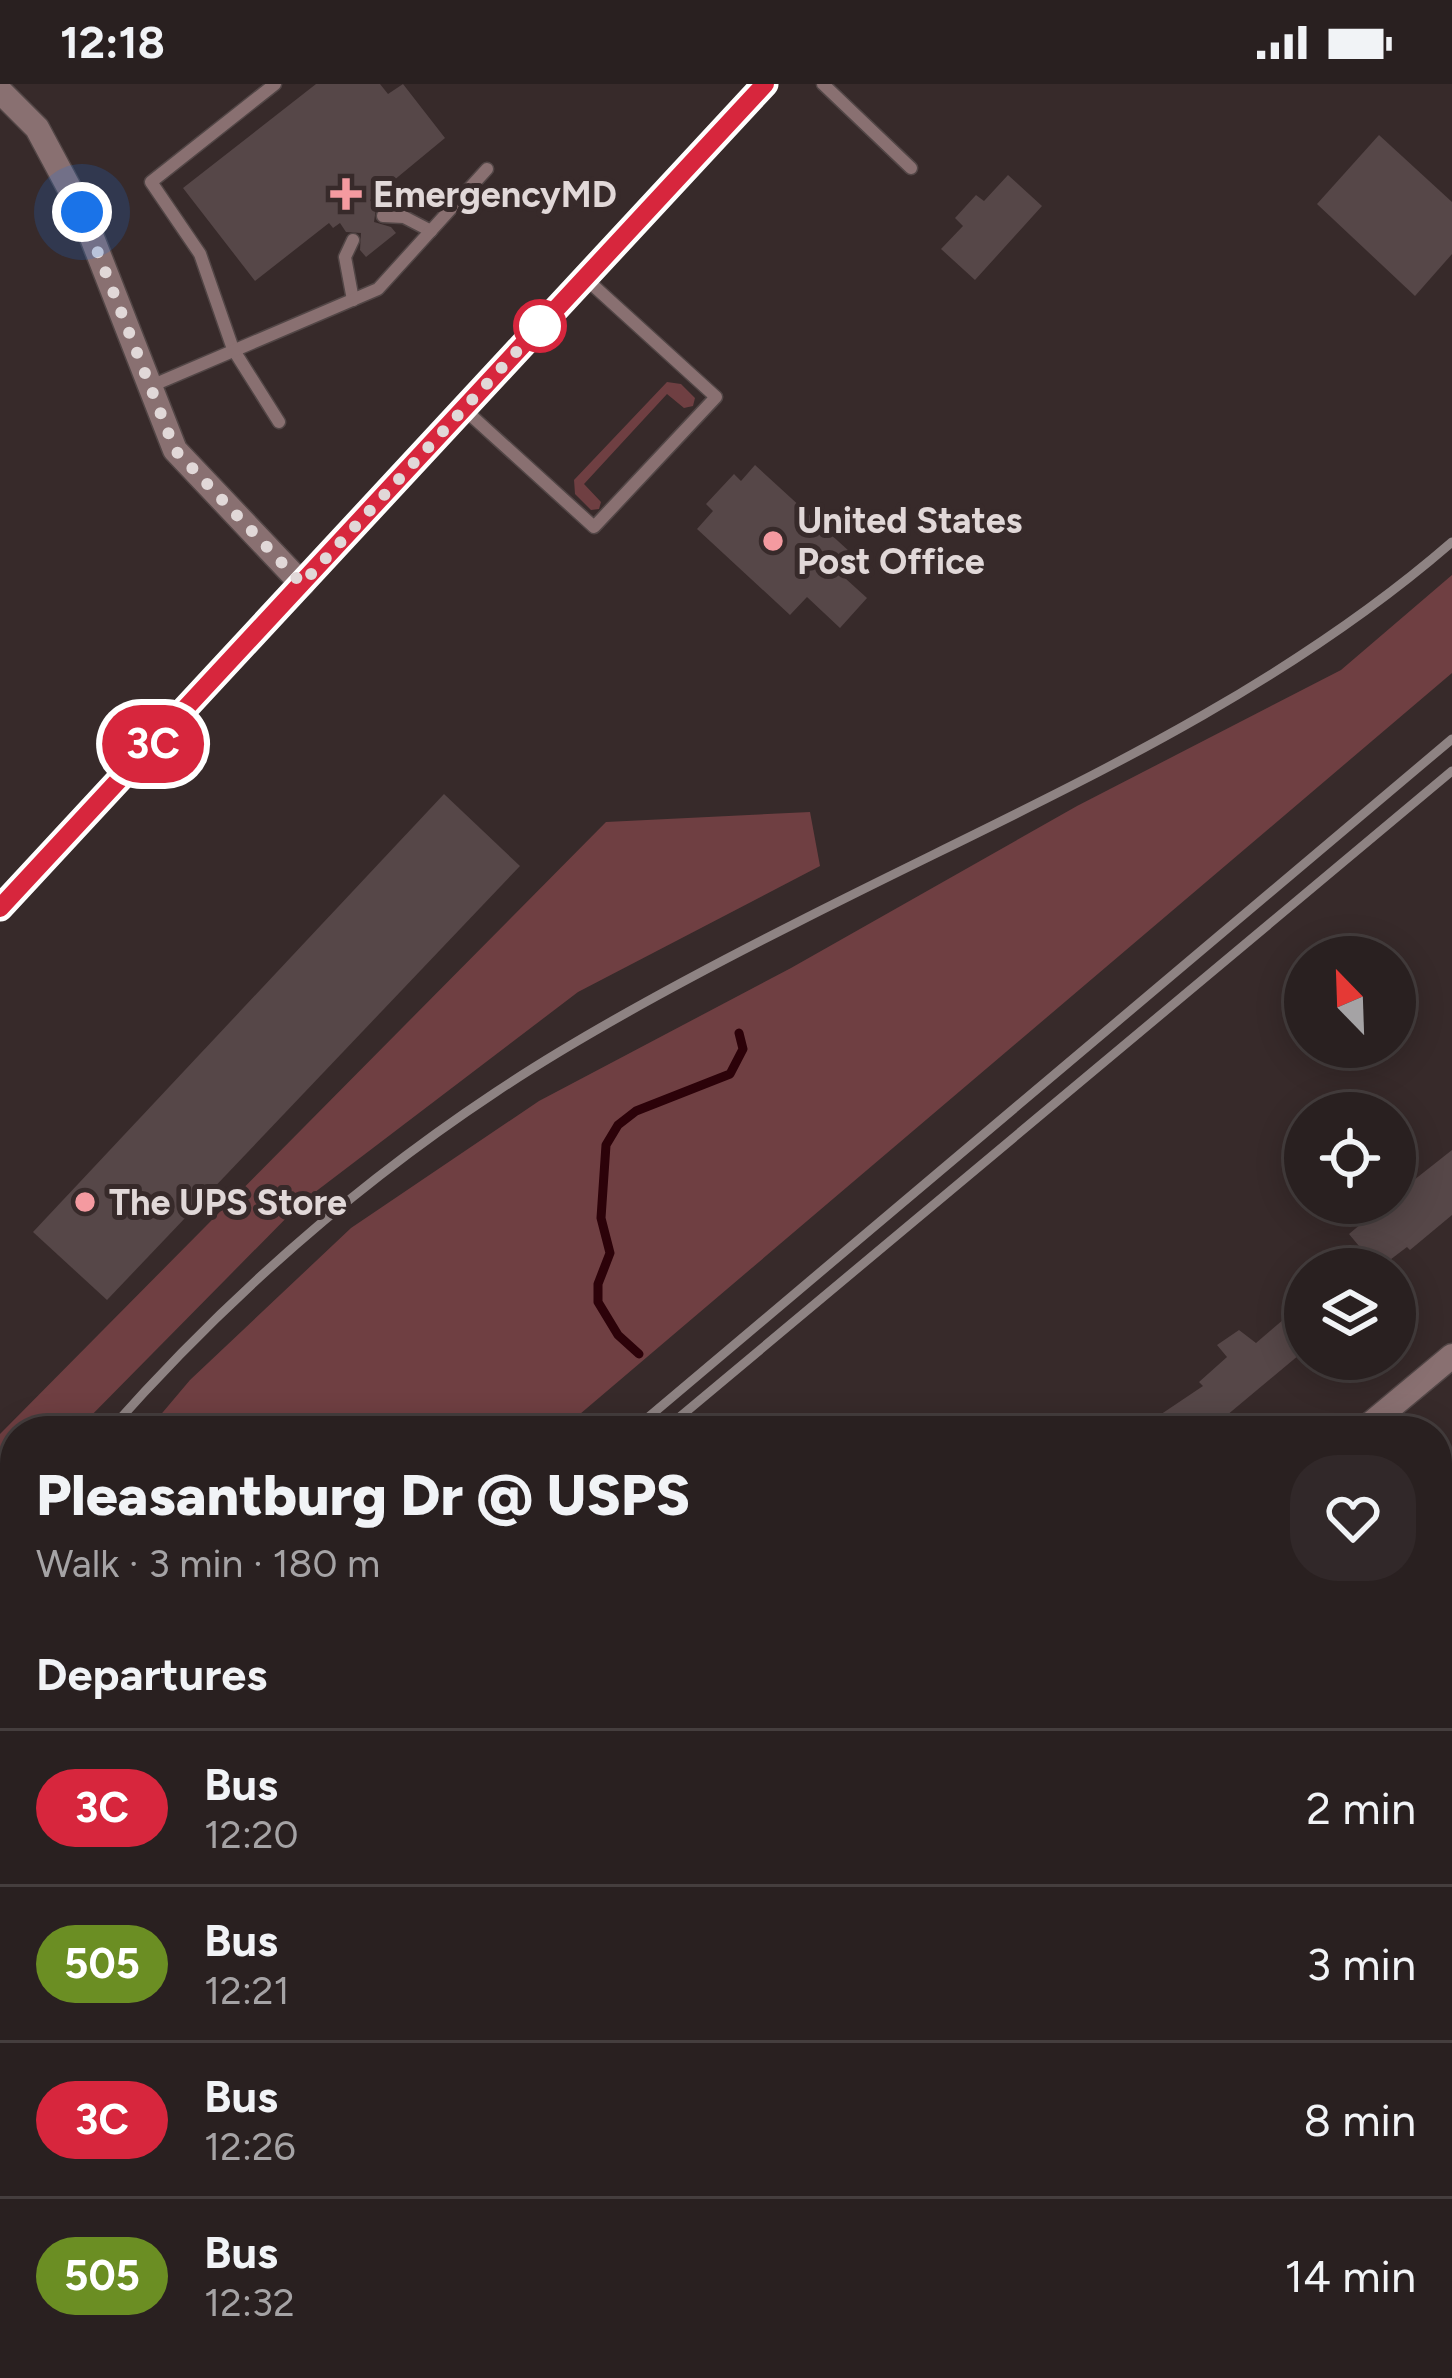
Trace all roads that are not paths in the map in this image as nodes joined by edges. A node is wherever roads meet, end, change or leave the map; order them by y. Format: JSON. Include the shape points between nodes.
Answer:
{"nodes":[{"id":1,"x":275,"y":84,"type":"edge"},
{"id":2,"x":764,"y":84,"type":"edge"},
{"id":3,"x":823,"y":84,"type":"edge"},
{"id":4,"x":0,"y":91,"type":"edge"},
{"id":5,"x":911,"y":168,"type":"dead end"},
{"id":6,"x":487,"y":169,"type":"dead end"},
{"id":7,"x":382,"y":217,"type":"dead end"},
{"id":8,"x":431,"y":230,"type":"junction"},
{"id":9,"x":352,"y":240,"type":"dead end"},
{"id":10,"x":585,"y":278,"type":"junction"},
{"id":11,"x":353,"y":300,"type":"junction"},
{"id":12,"x":232,"y":349,"type":"junction"},
{"id":13,"x":150,"y":387,"type":"junction"},
{"id":14,"x":464,"y":409,"type":"junction"},
{"id":15,"x":279,"y":422,"type":"dead end"},
{"id":16,"x":302,"y":584,"type":"junction"},
{"id":17,"x":0,"y":908,"type":"edge"},
{"id":18,"x":1452,"y":1356,"type":"edge"},
{"id":19,"x":1380,"y":1416,"type":"edge"}],
"edges":[{"from":1,"to":12,"type":"lane","via":[[151,182],[200,254]]},
{"from":2,"to":10,"type":"main road"},
{"from":3,"to":5,"type":"lane"},
{"from":4,"to":13,"type":"street","via":[[38,128],[82,212]]},
{"from":6,"to":8,"type":"lane"},
{"from":7,"to":8,"type":"lane"},
{"from":8,"to":11,"type":"lane","via":[[378,289]]},
{"from":9,"to":11,"type":"lane","via":[[345,257]]},
{"from":10,"to":14,"type":"main road"},
{"from":10,"to":14,"type":"lane","via":[[716,397],[594,527]]},
{"from":11,"to":12,"type":"lane"},
{"from":12,"to":13,"type":"lane"},
{"from":12,"to":15,"type":"lane"},
{"from":13,"to":16,"type":"street","via":[[175,450]]},
{"from":14,"to":16,"type":"main road"},
{"from":16,"to":17,"type":"main road"},
{"from":18,"to":19,"type":"street"}]}
